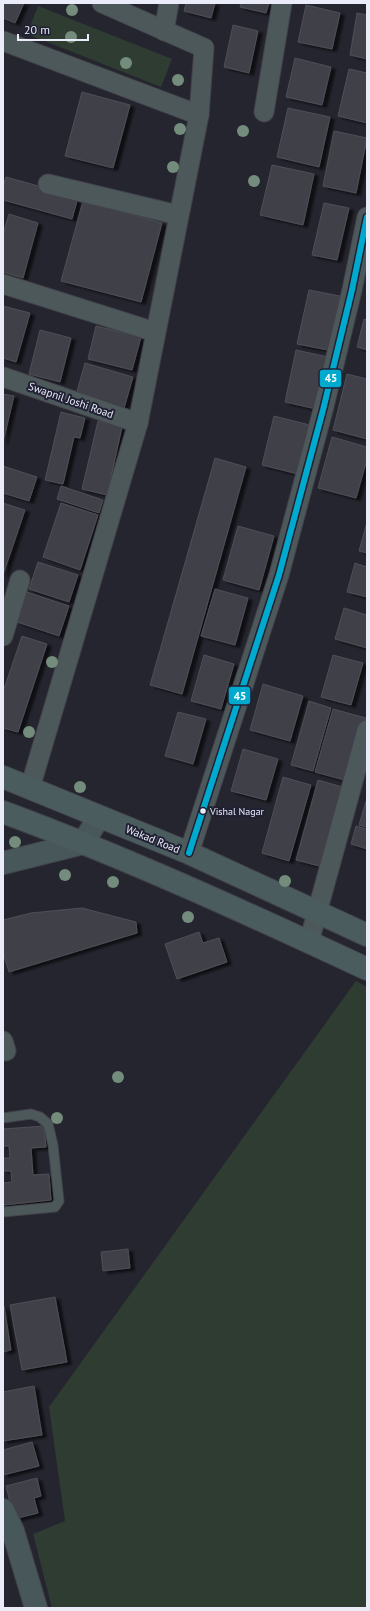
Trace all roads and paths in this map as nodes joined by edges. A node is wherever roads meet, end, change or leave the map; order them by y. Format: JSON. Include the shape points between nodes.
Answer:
{"nodes":[{"id":1,"x":102,"y":3,"type":"edge"},
{"id":2,"x":169,"y":3,"type":"edge"},
{"id":3,"x":282,"y":3,"type":"edge"},
{"id":4,"x":164,"y":31,"type":"junction"},
{"id":5,"x":3,"y":41,"type":"edge"},
{"id":6,"x":264,"y":112,"type":"dead end"},
{"id":7,"x":198,"y":115,"type":"junction"},
{"id":8,"x":48,"y":184,"type":"dead end"},
{"id":9,"x":178,"y":215,"type":"junction"},
{"id":10,"x":367,"y":217,"type":"edge"},
{"id":11,"x":3,"y":284,"type":"edge"},
{"id":12,"x":155,"y":332,"type":"junction"},
{"id":13,"x":3,"y":377,"type":"edge"},
{"id":14,"x":138,"y":423,"type":"junction"},
{"id":15,"x":20,"y":580,"type":"dead end"},
{"id":16,"x":3,"y":636,"type":"edge"},
{"id":17,"x":367,"y":730,"type":"edge"},
{"id":18,"x":3,"y":777,"type":"edge"},
{"id":19,"x":30,"y":788,"type":"junction"},
{"id":20,"x":3,"y":812,"type":"edge"},
{"id":21,"x":99,"y":817,"type":"junction"},
{"id":22,"x":84,"y":843,"type":"junction"},
{"id":23,"x":189,"y":853,"type":"junction"},
{"id":24,"x":3,"y":863,"type":"edge"},
{"id":25,"x":318,"y":912,"type":"junction"},
{"id":26,"x":367,"y":935,"type":"edge"},
{"id":27,"x":309,"y":942,"type":"junction"},
{"id":28,"x":367,"y":969,"type":"edge"},
{"id":29,"x":3,"y":1118,"type":"edge"},
{"id":30,"x":3,"y":1212,"type":"edge"},
{"id":31,"x":3,"y":1510,"type":"edge"},
{"id":32,"x":36,"y":1608,"type":"edge"}],
"edges":[{"from":1,"to":4,"type":"street"},
{"from":2,"to":4,"type":"street"},
{"from":3,"to":6,"type":"street"},
{"from":4,"to":7,"type":"street","via":[[204,48]]},
{"from":5,"to":7,"type":"street"},
{"from":7,"to":9,"type":"street"},
{"from":8,"to":9,"type":"street"},
{"from":9,"to":12,"type":"street"},
{"from":10,"to":23,"type":"street","via":[[325,402],[279,575]]},
{"from":11,"to":12,"type":"street"},
{"from":12,"to":14,"type":"street"},
{"from":13,"to":14,"type":"street","name":"Swapnil Joshi Road"},
{"from":14,"to":19,"type":"street"},
{"from":15,"to":16,"type":"street"},
{"from":17,"to":25,"type":"street"},
{"from":18,"to":19,"type":"main road","name":"Wakad Road"},
{"from":19,"to":21,"type":"main road","name":"Wakad Road"},
{"from":20,"to":22,"type":"main road"},
{"from":21,"to":22,"type":"street"},
{"from":21,"to":23,"type":"main road","name":"Wakad Road"},
{"from":22,"to":24,"type":"street"},
{"from":22,"to":27,"type":"main road"},
{"from":23,"to":25,"type":"main road","name":"Wakad Road"},
{"from":25,"to":26,"type":"main road","name":"Wakad Road"},
{"from":25,"to":27,"type":"street"},
{"from":27,"to":28,"type":"main road"},
{"from":29,"to":30,"type":"lane","via":[[31,1114],[48,1124],[59,1201],[55,1207]]},
{"from":31,"to":32,"type":"street","via":[[13,1531]]}]}
